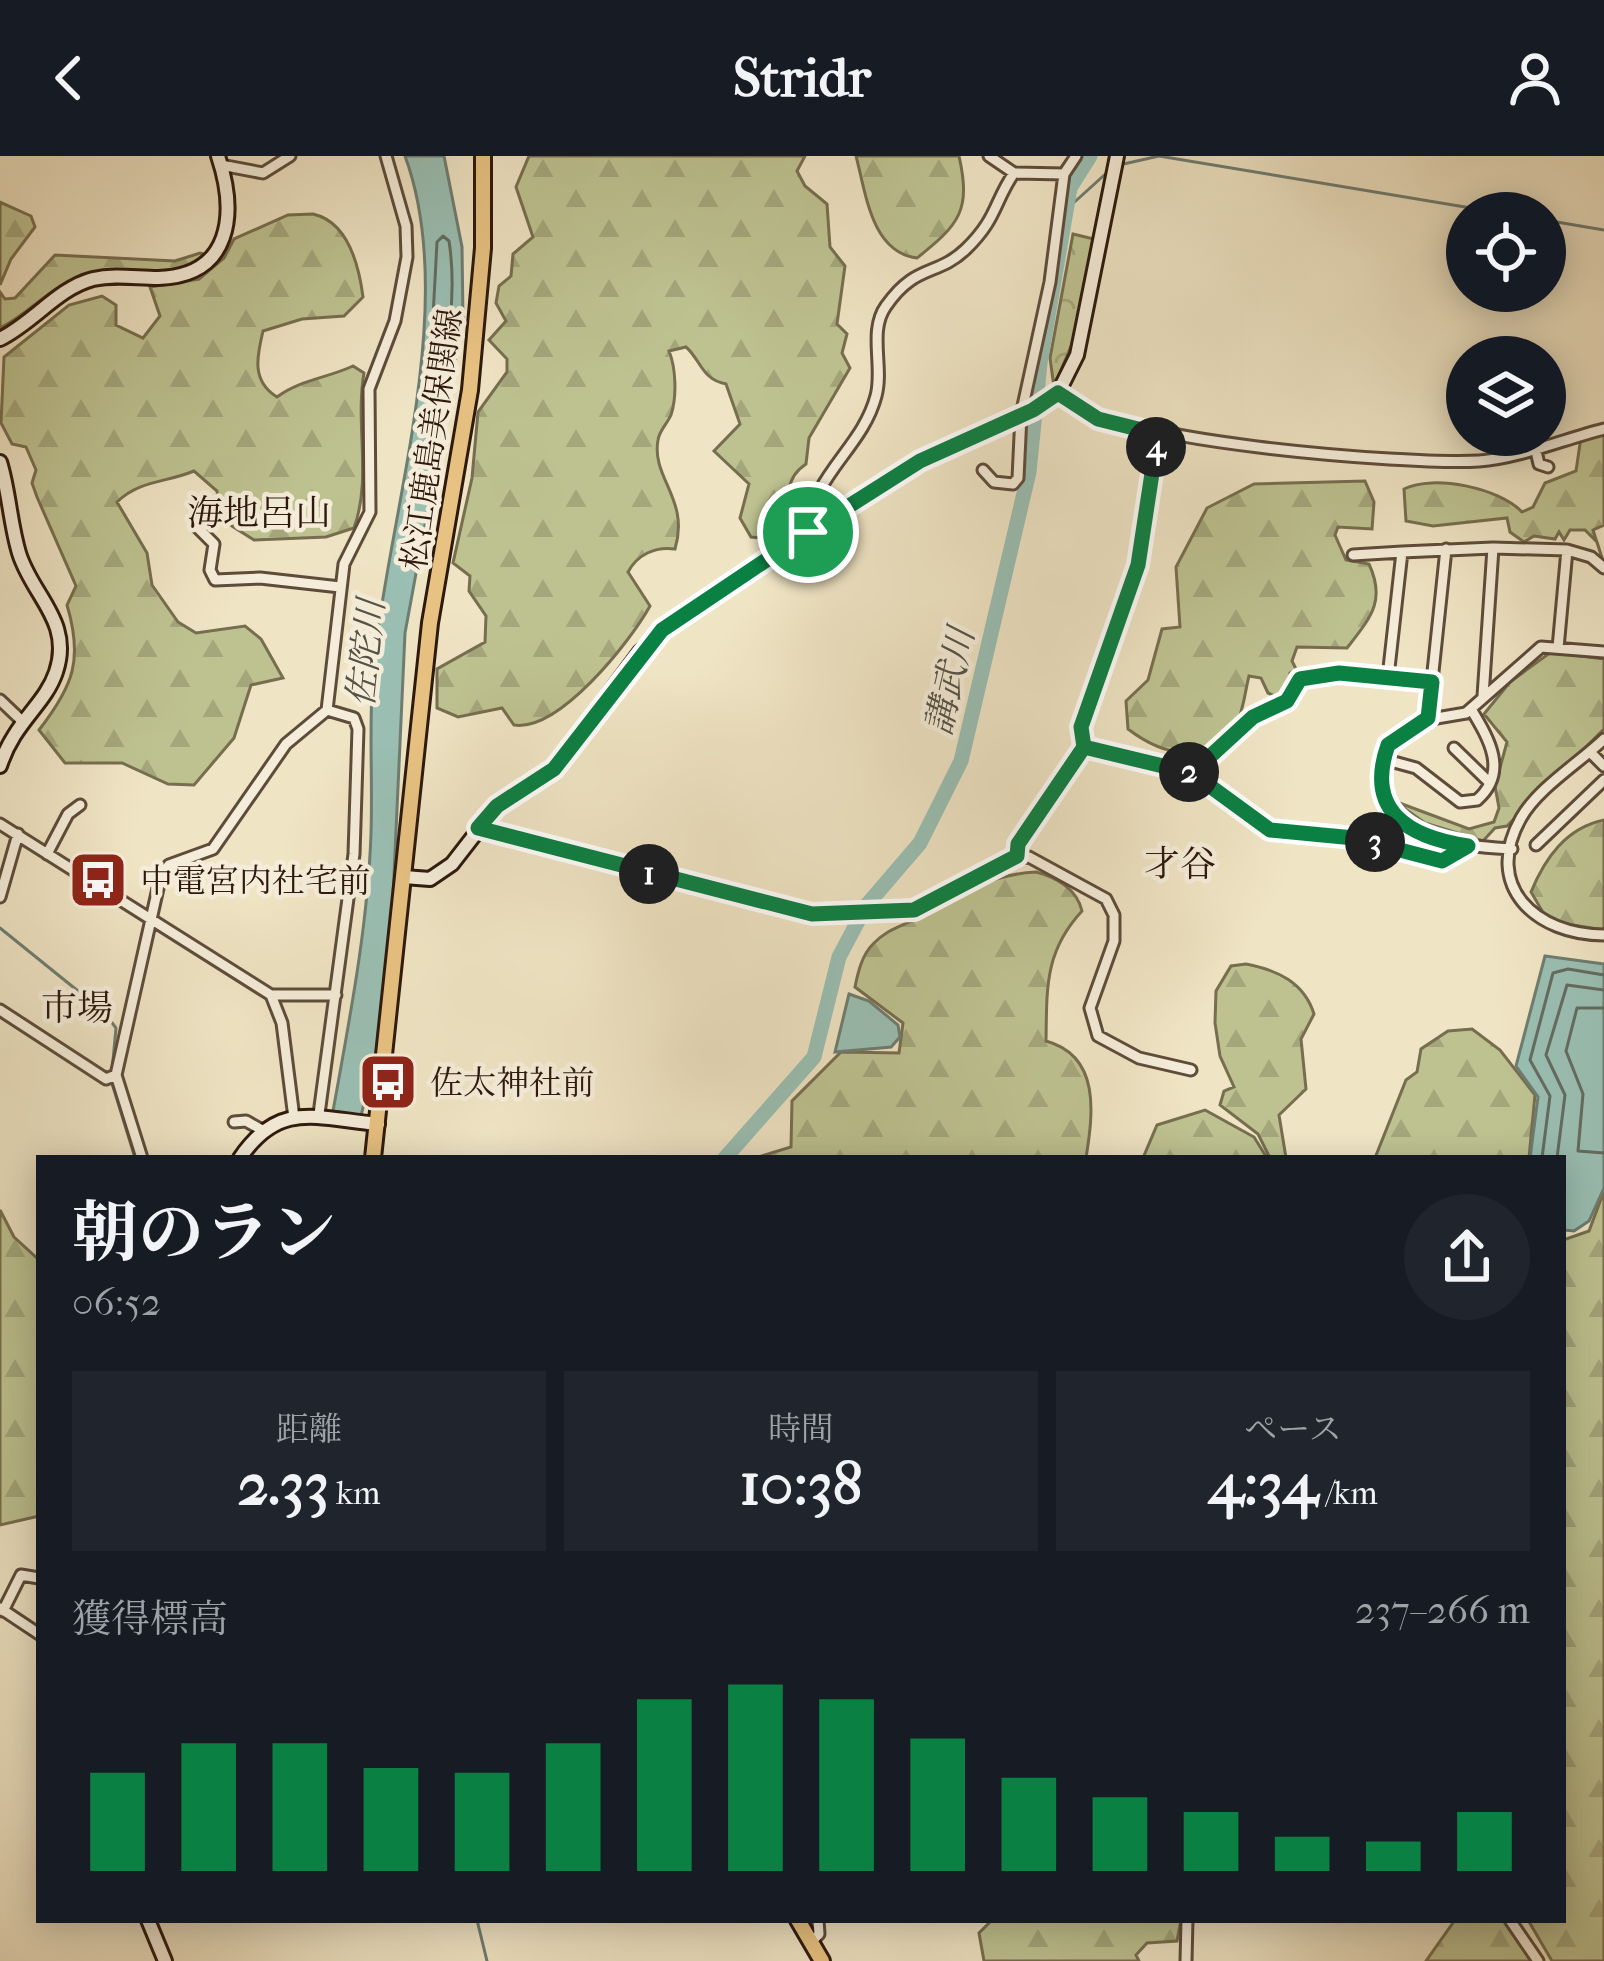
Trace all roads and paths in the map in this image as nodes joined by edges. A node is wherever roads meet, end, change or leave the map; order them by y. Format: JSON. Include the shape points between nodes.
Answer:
{"nodes":[{"id":1,"x":290,"y":156,"type":"edge"},
{"id":2,"x":386,"y":156,"type":"edge"},
{"id":3,"x":483,"y":156,"type":"edge"},
{"id":4,"x":989,"y":156,"type":"edge"},
{"id":5,"x":1076,"y":156,"type":"edge"},
{"id":6,"x":220,"y":161,"type":"edge"},
{"id":7,"x":1116,"y":163,"type":"edge"},
{"id":8,"x":1014,"y":173,"type":"junction"},
{"id":9,"x":1064,"y":175,"type":"junction"},
{"id":10,"x":0,"y":339,"type":"edge"},
{"id":11,"x":1054,"y":396,"type":"junction"},
{"id":12,"x":1024,"y":414,"type":"junction"},
{"id":13,"x":1604,"y":429,"type":"edge"},
{"id":14,"x":1158,"y":434,"type":"junction"},
{"id":15,"x":1566,"y":439,"type":"edge"},
{"id":16,"x":1498,"y":456,"type":"edge"},
{"id":17,"x":1537,"y":456,"type":"edge"},
{"id":18,"x":0,"y":462,"type":"edge"},
{"id":19,"x":1548,"y":467,"type":"dead end"},
{"id":20,"x":983,"y":470,"type":"dead end"},
{"id":21,"x":6,"y":524,"type":"edge"},
{"id":22,"x":195,"y":525,"type":"dead end"},
{"id":23,"x":808,"y":532,"type":"junction"},
{"id":24,"x":1493,"y":548,"type":"junction"},
{"id":25,"x":1446,"y":549,"type":"junction"},
{"id":26,"x":1567,"y":550,"type":"junction"},
{"id":27,"x":1402,"y":552,"type":"junction"},
{"id":28,"x":1353,"y":555,"type":"dead end"},
{"id":29,"x":1604,"y":568,"type":"edge"},
{"id":30,"x":340,"y":587,"type":"junction"},
{"id":31,"x":1558,"y":648,"type":"junction"},
{"id":32,"x":1604,"y":652,"type":"edge"},
{"id":33,"x":1388,"y":677,"type":"junction"},
{"id":34,"x":1432,"y":682,"type":"junction"},
{"id":35,"x":1483,"y":696,"type":"junction"},
{"id":36,"x":0,"y":700,"type":"edge"},
{"id":37,"x":326,"y":710,"type":"junction"},
{"id":38,"x":1471,"y":710,"type":"junction"},
{"id":39,"x":1428,"y":718,"type":"junction"},
{"id":40,"x":21,"y":720,"type":"junction"},
{"id":41,"x":1604,"y":740,"type":"edge"},
{"id":42,"x":1084,"y":747,"type":"junction"},
{"id":43,"x":1454,"y":748,"type":"dead end"},
{"id":44,"x":1590,"y":752,"type":"junction"},
{"id":45,"x":1383,"y":759,"type":"junction"},
{"id":46,"x":0,"y":766,"type":"edge"},
{"id":47,"x":1604,"y":766,"type":"edge"},
{"id":48,"x":1192,"y":773,"type":"junction"},
{"id":49,"x":1604,"y":780,"type":"edge"},
{"id":50,"x":1490,"y":783,"type":"junction"},
{"id":51,"x":80,"y":805,"type":"dead end"},
{"id":52,"x":0,"y":824,"type":"edge"},
{"id":53,"x":478,"y":828,"type":"junction"},
{"id":54,"x":18,"y":834,"type":"junction"},
{"id":55,"x":1536,"y":845,"type":"dead end"},
{"id":56,"x":1468,"y":846,"type":"junction"},
{"id":57,"x":1512,"y":850,"type":"junction"},
{"id":58,"x":47,"y":854,"type":"junction"},
{"id":59,"x":1017,"y":856,"type":"junction"},
{"id":60,"x":404,"y":877,"type":"junction"},
{"id":61,"x":0,"y":897,"type":"edge"},
{"id":62,"x":148,"y":915,"type":"junction"},
{"id":63,"x":1604,"y":935,"type":"edge"},
{"id":64,"x":271,"y":995,"type":"junction"},
{"id":65,"x":336,"y":995,"type":"junction"},
{"id":66,"x":0,"y":1010,"type":"edge"},
{"id":67,"x":1191,"y":1070,"type":"dead end"},
{"id":68,"x":113,"y":1076,"type":"junction"},
{"id":69,"x":324,"y":1115,"type":"junction"},
{"id":70,"x":294,"y":1118,"type":"junction"},
{"id":71,"x":234,"y":1122,"type":"dead end"},
{"id":72,"x":372,"y":1124,"type":"junction"},
{"id":73,"x":262,"y":1130,"type":"junction"},
{"id":74,"x":141,"y":1155,"type":"edge"},
{"id":75,"x":242,"y":1155,"type":"edge"},
{"id":76,"x":373,"y":1155,"type":"edge"},
{"id":77,"x":36,"y":1577,"type":"edge"},
{"id":78,"x":2,"y":1609,"type":"edge"},
{"id":79,"x":36,"y":1632,"type":"edge"},
{"id":80,"x":149,"y":1923,"type":"edge"},
{"id":81,"x":800,"y":1923,"type":"edge"},
{"id":82,"x":818,"y":1923,"type":"edge"},
{"id":83,"x":1187,"y":1923,"type":"edge"},
{"id":84,"x":1512,"y":1923,"type":"edge"},
{"id":85,"x":811,"y":1942,"type":"junction"},
{"id":86,"x":165,"y":1961,"type":"edge"},
{"id":87,"x":821,"y":1961,"type":"edge"},
{"id":88,"x":1186,"y":1961,"type":"edge"},
{"id":89,"x":1538,"y":1961,"type":"edge"}],
"edges":[{"from":1,"to":6,"type":"street","via":[[263,173]]},
{"from":2,"to":30,"type":"street","via":[[407,257],[366,407],[370,512]]},
{"from":3,"to":60,"type":"main road","name":"松江鹿島美保関線","via":[[470,390],[430,623]]},
{"from":4,"to":8,"type":"street"},
{"from":5,"to":9,"type":"street"},
{"from":6,"to":10,"type":"main road","via":[[230,220],[226,239],[201,268],[95,279]]},
{"from":7,"to":11,"type":"main road","via":[[1078,355]]},
{"from":8,"to":9,"type":"street"},
{"from":8,"to":23,"type":"street","via":[[992,222],[949,262],[916,273],[881,313],[876,398],[849,453],[820,482]]},
{"from":9,"to":12,"type":"street"},
{"from":11,"to":12,"type":"main road"},
{"from":11,"to":14,"type":"street","via":[[1098,419]]},
{"from":12,"to":20,"type":"street","via":[[1017,481],[997,483]]},
{"from":12,"to":23,"type":"main road","via":[[920,461]]},
{"from":13,"to":15,"type":"street"},
{"from":14,"to":16,"type":"street","via":[[1477,461]]},
{"from":14,"to":42,"type":"street","via":[[1138,565],[1081,727]]},
{"from":17,"to":19,"type":"street"},
{"from":18,"to":21,"type":"main road"},
{"from":21,"to":40,"type":"main road","via":[[60,638],[56,673]]},
{"from":22,"to":30,"type":"street","via":[[214,544],[215,580]]},
{"from":23,"to":53,"type":"main road","via":[[662,630],[554,769]]},
{"from":24,"to":25,"type":"street"},
{"from":24,"to":26,"type":"street"},
{"from":24,"to":35,"type":"street"},
{"from":25,"to":27,"type":"street"},
{"from":25,"to":34,"type":"street"},
{"from":26,"to":29,"type":"street"},
{"from":26,"to":31,"type":"street"},
{"from":27,"to":28,"type":"street"},
{"from":27,"to":33,"type":"street"},
{"from":30,"to":37,"type":"street"},
{"from":31,"to":32,"type":"street"},
{"from":31,"to":35,"type":"street","via":[[1541,647]]},
{"from":33,"to":34,"type":"street"},
{"from":33,"to":48,"type":"street","via":[[1306,676],[1287,701],[1253,717]]},
{"from":34,"to":39,"type":"street"},
{"from":35,"to":38,"type":"street"},
{"from":36,"to":40,"type":"street"},
{"from":37,"to":62,"type":"street","via":[[286,744],[213,850],[164,869]]},
{"from":37,"to":65,"type":"street","via":[[358,724],[354,854]]},
{"from":38,"to":39,"type":"street"},
{"from":38,"to":50,"type":"street","via":[[1494,751]]},
{"from":39,"to":45,"type":"street","via":[[1399,734]]},
{"from":40,"to":46,"type":"main road"},
{"from":41,"to":44,"type":"street"},
{"from":42,"to":48,"type":"street"},
{"from":42,"to":59,"type":"street"},
{"from":43,"to":50,"type":"street"},
{"from":44,"to":47,"type":"street"},
{"from":44,"to":57,"type":"street","via":[[1520,818]]},
{"from":45,"to":50,"type":"street","via":[[1416,768],[1460,802],[1477,800]]},
{"from":45,"to":56,"type":"street","via":[[1386,806],[1426,836]]},
{"from":48,"to":56,"type":"street","via":[[1270,830],[1354,838],[1442,861]]},
{"from":49,"to":55,"type":"street"},
{"from":51,"to":58,"type":"street"},
{"from":52,"to":54,"type":"street"},
{"from":53,"to":59,"type":"street","via":[[799,912],[914,910]]},
{"from":53,"to":60,"type":"main road","via":[[442,874]]},
{"from":54,"to":58,"type":"street"},
{"from":54,"to":61,"type":"street"},
{"from":56,"to":57,"type":"street"},
{"from":57,"to":63,"type":"street","via":[[1510,875],[1535,918],[1558,932]]},
{"from":58,"to":62,"type":"street"},
{"from":59,"to":67,"type":"street","via":[[1106,899],[1114,915],[1114,941],[1090,1008],[1098,1036],[1139,1058]]},
{"from":60,"to":72,"type":"main road","name":"松江鹿島美保関線"},
{"from":62,"to":64,"type":"street"},
{"from":62,"to":68,"type":"street"},
{"from":64,"to":65,"type":"street"},
{"from":64,"to":70,"type":"street"},
{"from":65,"to":69,"type":"street"},
{"from":66,"to":68,"type":"street","via":[[49,1046]]},
{"from":68,"to":74,"type":"street"},
{"from":69,"to":70,"type":"main road"},
{"from":69,"to":72,"type":"main road"},
{"from":70,"to":73,"type":"main road"},
{"from":71,"to":73,"type":"street"},
{"from":72,"to":76,"type":"main road","name":"松江鹿島美保関線"},
{"from":73,"to":75,"type":"main road"},
{"from":77,"to":78,"type":"street","via":[[22,1574]]},
{"from":78,"to":79,"type":"street"},
{"from":80,"to":86,"type":"main road"},
{"from":81,"to":85,"type":"main road"},
{"from":82,"to":85,"type":"street"},
{"from":83,"to":88,"type":"street"},
{"from":84,"to":89,"type":"street"},
{"from":85,"to":87,"type":"main road"}]}
